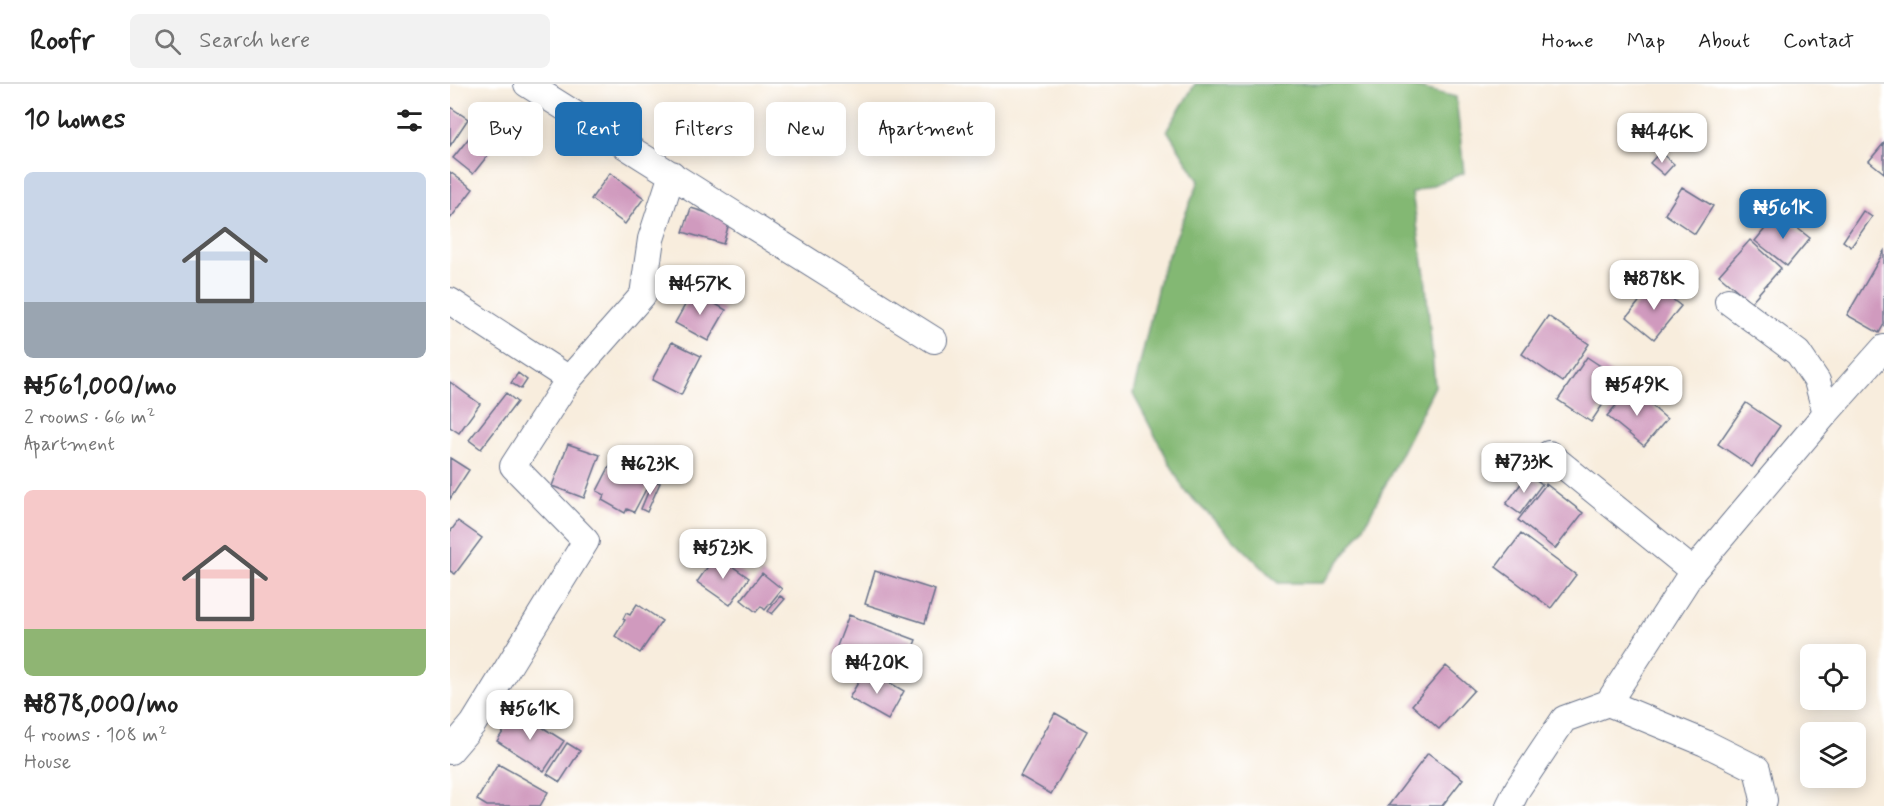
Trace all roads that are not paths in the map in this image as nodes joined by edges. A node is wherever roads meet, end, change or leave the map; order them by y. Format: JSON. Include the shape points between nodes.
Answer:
{"nodes":[{"id":1,"x":527,"y":84,"type":"edge"},
{"id":2,"x":672,"y":174,"type":"junction"},
{"id":3,"x":450,"y":301,"type":"edge"},
{"id":4,"x":1728,"y":301,"type":"dead end"},
{"id":5,"x":934,"y":340,"type":"dead end"},
{"id":6,"x":1884,"y":348,"type":"edge"},
{"id":7,"x":569,"y":379,"type":"junction"},
{"id":8,"x":1826,"y":413,"type":"junction"},
{"id":9,"x":1549,"y":454,"type":"dead end"},
{"id":10,"x":1693,"y":571,"type":"junction"},
{"id":11,"x":1608,"y":703,"type":"junction"},
{"id":12,"x":450,"y":751,"type":"edge"},
{"id":13,"x":1509,"y":806,"type":"edge"},
{"id":14,"x":1762,"y":806,"type":"edge"}],
"edges":[{"from":1,"to":2,"type":"street"},
{"from":2,"to":5,"type":"street"},
{"from":2,"to":7,"type":"street","via":[[651,239],[643,295]]},
{"from":3,"to":7,"type":"street"},
{"from":4,"to":8,"type":"street","via":[[1798,353],[1817,381]]},
{"from":6,"to":8,"type":"street"},
{"from":7,"to":12,"type":"street","via":[[513,466],[586,541],[472,724]]},
{"from":8,"to":10,"type":"street"},
{"from":9,"to":10,"type":"street"},
{"from":10,"to":11,"type":"street"},
{"from":11,"to":13,"type":"street","via":[[1563,719]]},
{"from":11,"to":14,"type":"street","via":[[1706,743],[1757,769]]}]}
